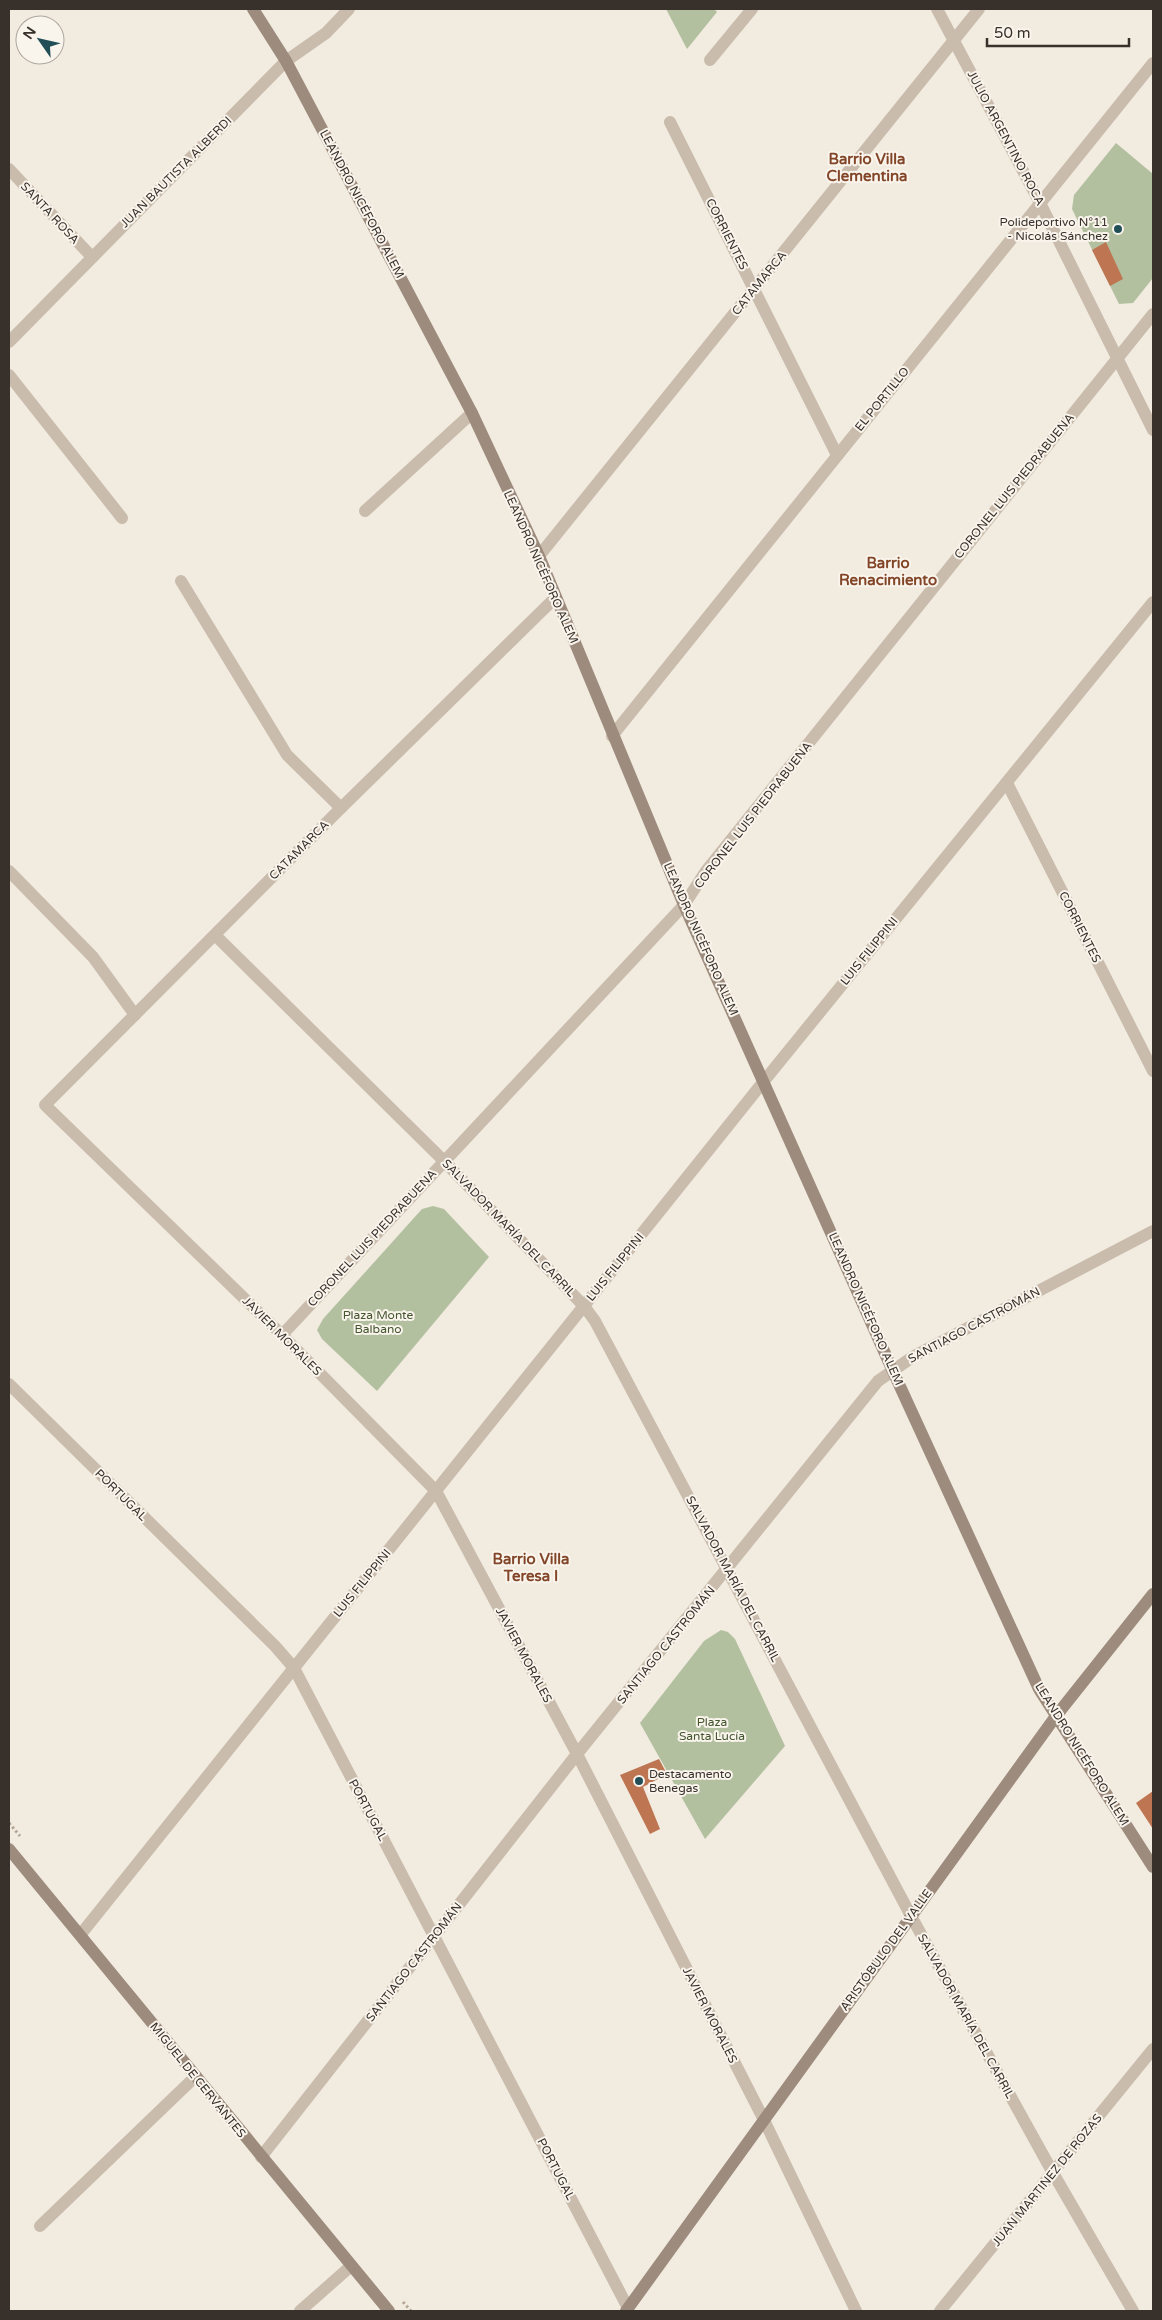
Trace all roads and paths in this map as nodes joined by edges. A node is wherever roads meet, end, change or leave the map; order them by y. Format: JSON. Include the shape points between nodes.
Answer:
{"nodes":[{"id":1,"x":253,"y":9,"type":"edge"},
{"id":2,"x":349,"y":9,"type":"edge"},
{"id":3,"x":752,"y":9,"type":"edge"},
{"id":4,"x":937,"y":9,"type":"edge"},
{"id":5,"x":979,"y":9,"type":"edge"},
{"id":6,"x":954,"y":40,"type":"junction"},
{"id":7,"x":710,"y":60,"type":"dead end"},
{"id":8,"x":286,"y":61,"type":"junction"},
{"id":9,"x":1153,"y":63,"type":"edge"},
{"id":10,"x":670,"y":122,"type":"dead end"},
{"id":11,"x":9,"y":169,"type":"edge"},
{"id":12,"x":1040,"y":203,"type":"junction"},
{"id":13,"x":92,"y":257,"type":"junction"},
{"id":14,"x":754,"y":288,"type":"junction"},
{"id":15,"x":1153,"y":314,"type":"edge"},
{"id":16,"x":9,"y":342,"type":"edge"},
{"id":17,"x":1118,"y":357,"type":"junction"},
{"id":18,"x":9,"y":375,"type":"edge"},
{"id":19,"x":472,"y":413,"type":"junction"},
{"id":20,"x":1153,"y":430,"type":"edge"},
{"id":21,"x":837,"y":454,"type":"junction"},
{"id":22,"x":365,"y":511,"type":"dead end"},
{"id":23,"x":122,"y":518,"type":"dead end"},
{"id":24,"x":538,"y":556,"type":"junction"},
{"id":25,"x":181,"y":581,"type":"dead end"},
{"id":26,"x":556,"y":597,"type":"junction"},
{"id":27,"x":1153,"y":602,"type":"edge"},
{"id":28,"x":612,"y":736,"type":"junction"},
{"id":29,"x":1007,"y":783,"type":"junction"},
{"id":30,"x":340,"y":808,"type":"junction"},
{"id":31,"x":9,"y":871,"type":"edge"},
{"id":32,"x":684,"y":905,"type":"junction"},
{"id":33,"x":215,"y":935,"type":"junction"},
{"id":34,"x":135,"y":1015,"type":"junction"},
{"id":35,"x":1153,"y":1071,"type":"edge"},
{"id":36,"x":764,"y":1081,"type":"junction"},
{"id":37,"x":45,"y":1105,"type":"joint"},
{"id":38,"x":444,"y":1161,"type":"junction"},
{"id":39,"x":1153,"y":1231,"type":"edge"},
{"id":40,"x":584,"y":1306,"type":"junction"},
{"id":41,"x":282,"y":1335,"type":"junction"},
{"id":42,"x":892,"y":1369,"type":"junction"},
{"id":43,"x":9,"y":1384,"type":"edge"},
{"id":44,"x":436,"y":1490,"type":"junction"},
{"id":45,"x":727,"y":1569,"type":"junction"},
{"id":46,"x":1153,"y":1594,"type":"edge"},
{"id":47,"x":294,"y":1668,"type":"junction"},
{"id":48,"x":1056,"y":1716,"type":"junction"},
{"id":49,"x":577,"y":1754,"type":"junction"},
{"id":50,"x":9,"y":1849,"type":"edge"},
{"id":51,"x":1153,"y":1867,"type":"edge"},
{"id":52,"x":911,"y":1916,"type":"junction"},
{"id":53,"x":81,"y":1934,"type":"junction"},
{"id":54,"x":434,"y":1934,"type":"junction"},
{"id":55,"x":1153,"y":2048,"type":"edge"},
{"id":56,"x":194,"y":2077,"type":"junction"},
{"id":57,"x":764,"y":2120,"type":"junction"},
{"id":58,"x":261,"y":2157,"type":"junction"},
{"id":59,"x":1053,"y":2173,"type":"junction"},
{"id":60,"x":40,"y":2226,"type":"dead end"},
{"id":61,"x":351,"y":2266,"type":"junction"},
{"id":62,"x":627,"y":2310,"type":"edge"},
{"id":63,"x":300,"y":2311,"type":"edge"},
{"id":64,"x":389,"y":2311,"type":"edge"},
{"id":65,"x":856,"y":2311,"type":"edge"},
{"id":66,"x":940,"y":2311,"type":"edge"},
{"id":67,"x":1133,"y":2311,"type":"edge"}],
"edges":[{"from":1,"to":8,"type":"street","name":"LEANDRO NICÉFORO ALEM"},
{"from":2,"to":8,"type":"street","name":"JUAN BAUTISTA ALBERDI","via":[[326,33]]},
{"from":3,"to":7,"type":"street"},
{"from":4,"to":6,"type":"street","name":"JULIO ARGENTINO ROCA"},
{"from":5,"to":6,"type":"street","name":"CATAMARCA"},
{"from":6,"to":12,"type":"street","name":"JULIO ARGENTINO ROCA"},
{"from":6,"to":14,"type":"street","name":"CATAMARCA"},
{"from":8,"to":13,"type":"street","name":"JUAN BAUTISTA ALBERDI"},
{"from":8,"to":19,"type":"street","name":"LEANDRO NICÉFORO ALEM"},
{"from":9,"to":12,"type":"street","name":"EL PORTILLO"},
{"from":10,"to":14,"type":"street","name":"CORRIENTES"},
{"from":11,"to":13,"type":"street","name":"SANTA ROSA"},
{"from":12,"to":17,"type":"street","name":"JULIO ARGENTINO ROCA"},
{"from":12,"to":21,"type":"street","name":"EL PORTILLO"},
{"from":13,"to":16,"type":"street","name":"JUAN BAUTISTA ALBERDI"},
{"from":14,"to":21,"type":"street","name":"CORRIENTES"},
{"from":14,"to":24,"type":"street","name":"CATAMARCA"},
{"from":15,"to":17,"type":"street","name":"CORONEL LUIS PIEDRABUENA"},
{"from":17,"to":20,"type":"street","name":"JULIO ARGENTINO ROCA"},
{"from":17,"to":32,"type":"street","name":"CORONEL LUIS PIEDRABUENA","via":[[706,871]]},
{"from":18,"to":23,"type":"street"},
{"from":19,"to":22,"type":"street"},
{"from":19,"to":24,"type":"street","name":"LEANDRO NICÉFORO ALEM"},
{"from":21,"to":28,"type":"street","name":"EL PORTILLO"},
{"from":24,"to":26,"type":"street","name":"LEANDRO NICÉFORO ALEM"},
{"from":25,"to":30,"type":"street","via":[[287,755]]},
{"from":26,"to":28,"type":"street","name":"LEANDRO NICÉFORO ALEM"},
{"from":26,"to":30,"type":"street","name":"CATAMARCA"},
{"from":27,"to":29,"type":"street","name":"LUIS FILIPPINI"},
{"from":28,"to":32,"type":"street","name":"LEANDRO NICÉFORO ALEM"},
{"from":29,"to":35,"type":"street","name":"CORRIENTES"},
{"from":29,"to":36,"type":"street","name":"LUIS FILIPPINI"},
{"from":30,"to":33,"type":"street","name":"CATAMARCA"},
{"from":31,"to":34,"type":"street","via":[[93,957]]},
{"from":32,"to":36,"type":"street","name":"LEANDRO NICÉFORO ALEM"},
{"from":32,"to":38,"type":"street","name":"CORONEL LUIS PIEDRABUENA"},
{"from":33,"to":34,"type":"street","name":"CATAMARCA"},
{"from":33,"to":38,"type":"street","name":"SALVADOR MARÍA DEL CARRIL"},
{"from":34,"to":37,"type":"street","name":"CATAMARCA"},
{"from":36,"to":40,"type":"street","name":"LUIS FILIPPINI"},
{"from":36,"to":42,"type":"street","name":"LEANDRO NICÉFORO ALEM"},
{"from":37,"to":41,"type":"street","name":"JAVIER MORALES"},
{"from":38,"to":40,"type":"street","name":"SALVADOR MARÍA DEL CARRIL"},
{"from":38,"to":41,"type":"street","name":"CORONEL LUIS PIEDRABUENA"},
{"from":39,"to":42,"type":"street","name":"SANTIAGO CASTROMÁN"},
{"from":40,"to":44,"type":"street","name":"LUIS FILIPPINI"},
{"from":40,"to":45,"type":"street","name":"SALVADOR MARÍA DEL CARRIL","via":[[608,1340]]},
{"from":41,"to":44,"type":"street","name":"JAVIER MORALES"},
{"from":42,"to":45,"type":"street","name":"SANTIAGO CASTROMÁN","via":[[865,1395]]},
{"from":42,"to":48,"type":"street","name":"LEANDRO NICÉFORO ALEM","via":[[1040,1689]]},
{"from":43,"to":47,"type":"street","name":"PORTUGAL"},
{"from":44,"to":47,"type":"street","name":"LUIS FILIPPINI"},
{"from":44,"to":49,"type":"street","name":"JAVIER MORALES"},
{"from":45,"to":49,"type":"street","name":"SANTIAGO CASTROMÁN"},
{"from":45,"to":52,"type":"street","name":"SALVADOR MARÍA DEL CARRIL"},
{"from":46,"to":48,"type":"street","name":"ARISTÓBULO DEL VALLE"},
{"from":47,"to":53,"type":"street","name":"LUIS FILIPPINI"},
{"from":47,"to":54,"type":"street","name":"PORTUGAL"},
{"from":48,"to":51,"type":"street","name":"LEANDRO NICÉFORO ALEM"},
{"from":48,"to":52,"type":"street","name":"ARISTÓBULO DEL VALLE"},
{"from":49,"to":54,"type":"street","name":"SANTIAGO CASTROMÁN"},
{"from":49,"to":57,"type":"street","name":"JAVIER MORALES"},
{"from":50,"to":53,"type":"street","name":"MIGUEL DE CERVANTES"},
{"from":52,"to":57,"type":"street","name":"ARISTÓBULO DEL VALLE"},
{"from":52,"to":59,"type":"street","name":"SALVADOR MARÍA DEL CARRIL"},
{"from":53,"to":56,"type":"street","name":"MIGUEL DE CERVANTES"},
{"from":54,"to":58,"type":"street","name":"SANTIAGO CASTROMÁN"},
{"from":54,"to":62,"type":"street","name":"PORTUGAL"},
{"from":55,"to":59,"type":"street","name":"JUAN MARTINEZ DE ROZAS"},
{"from":56,"to":58,"type":"street","name":"MIGUEL DE CERVANTES"},
{"from":56,"to":60,"type":"street"},
{"from":57,"to":62,"type":"street","name":"ARISTÓBULO DEL VALLE"},
{"from":57,"to":65,"type":"street","name":"JAVIER MORALES"},
{"from":58,"to":61,"type":"street","name":"MIGUEL DE CERVANTES"},
{"from":59,"to":66,"type":"street","name":"JUAN MARTINEZ DE ROZAS"},
{"from":59,"to":67,"type":"street","name":"SALVADOR MARÍA DEL CARRIL"},
{"from":61,"to":63,"type":"street"},
{"from":61,"to":64,"type":"street","name":"MIGUEL DE CERVANTES"}]}
